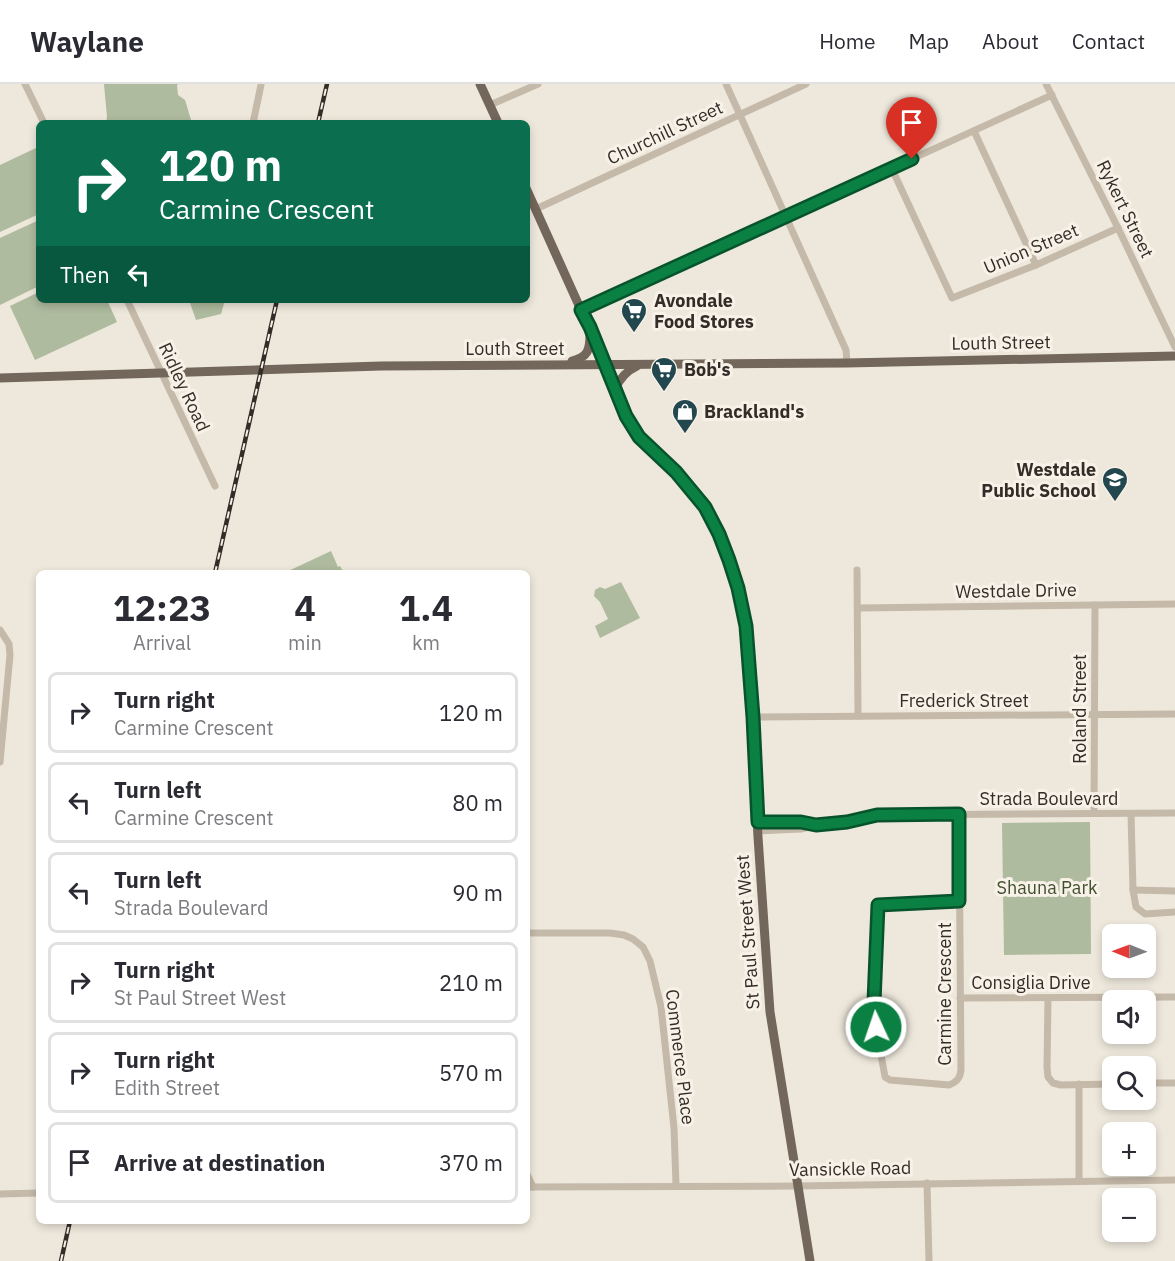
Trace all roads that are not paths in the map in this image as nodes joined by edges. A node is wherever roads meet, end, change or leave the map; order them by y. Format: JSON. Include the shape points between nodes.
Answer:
{"nodes":[{"id":1,"x":24,"y":84,"type":"edge"},
{"id":2,"x":480,"y":84,"type":"edge"},
{"id":3,"x":538,"y":84,"type":"edge"},
{"id":4,"x":726,"y":84,"type":"edge"},
{"id":5,"x":806,"y":84,"type":"edge"},
{"id":6,"x":1046,"y":84,"type":"edge"},
{"id":7,"x":261,"y":85,"type":"edge"},
{"id":8,"x":1052,"y":95,"type":"junction"},
{"id":9,"x":490,"y":105,"type":"junction"},
{"id":10,"x":740,"y":115,"type":"junction"},
{"id":11,"x":42,"y":120,"type":"edge"},
{"id":12,"x":254,"y":120,"type":"edge"},
{"id":13,"x":497,"y":120,"type":"edge"},
{"id":14,"x":974,"y":131,"type":"junction"},
{"id":15,"x":892,"y":169,"type":"junction"},
{"id":16,"x":530,"y":196,"type":"edge"},
{"id":17,"x":536,"y":208,"type":"junction"},
{"id":18,"x":787,"y":217,"type":"junction"},
{"id":19,"x":1118,"y":228,"type":"junction"},
{"id":20,"x":1036,"y":265,"type":"junction"},
{"id":21,"x":128,"y":303,"type":"edge"},
{"id":22,"x":581,"y":310,"type":"junction"},
{"id":23,"x":590,"y":327,"type":"junction"},
{"id":24,"x":1175,"y":348,"type":"edge"},
{"id":25,"x":1175,"y":356,"type":"edge"},
{"id":26,"x":847,"y":363,"type":"junction"},
{"id":27,"x":552,"y":365,"type":"junction"},
{"id":28,"x":604,"y":365,"type":"junction"},
{"id":29,"x":639,"y":365,"type":"junction"},
{"id":30,"x":161,"y":373,"type":"junction"},
{"id":31,"x":0,"y":378,"type":"edge"},
{"id":32,"x":615,"y":389,"type":"junction"},
{"id":33,"x":215,"y":486,"type":"dead end"},
{"id":34,"x":857,"y":570,"type":"dead end"},
{"id":35,"x":1175,"y":604,"type":"edge"},
{"id":36,"x":1095,"y":605,"type":"junction"},
{"id":37,"x":858,"y":608,"type":"junction"},
{"id":38,"x":0,"y":630,"type":"edge"},
{"id":39,"x":1175,"y":714,"type":"edge"},
{"id":40,"x":1095,"y":715,"type":"junction"},
{"id":41,"x":858,"y":716,"type":"junction"},
{"id":42,"x":753,"y":717,"type":"junction"},
{"id":43,"x":0,"y":762,"type":"edge"},
{"id":44,"x":1094,"y":813,"type":"junction"},
{"id":45,"x":1175,"y":813,"type":"edge"},
{"id":46,"x":959,"y":814,"type":"junction"},
{"id":47,"x":1131,"y":814,"type":"junction"},
{"id":48,"x":758,"y":826,"type":"junction"},
{"id":49,"x":1133,"y":890,"type":"junction"},
{"id":50,"x":1175,"y":891,"type":"edge"},
{"id":51,"x":959,"y":901,"type":"junction"},
{"id":52,"x":1175,"y":912,"type":"edge"},
{"id":53,"x":530,"y":933,"type":"edge"},
{"id":54,"x":1175,"y":997,"type":"edge"},
{"id":55,"x":960,"y":998,"type":"junction"},
{"id":56,"x":1048,"y":998,"type":"junction"},
{"id":57,"x":1156,"y":1083,"type":"edge"},
{"id":58,"x":1175,"y":1083,"type":"edge"},
{"id":59,"x":1078,"y":1084,"type":"junction"},
{"id":60,"x":1102,"y":1084,"type":"edge"},
{"id":61,"x":1175,"y":1180,"type":"edge"},
{"id":62,"x":1079,"y":1181,"type":"junction"},
{"id":63,"x":927,"y":1183,"type":"junction"},
{"id":64,"x":676,"y":1185,"type":"junction"},
{"id":65,"x":799,"y":1186,"type":"junction"},
{"id":66,"x":530,"y":1187,"type":"edge"},
{"id":67,"x":36,"y":1193,"type":"edge"},
{"id":68,"x":0,"y":1194,"type":"edge"},
{"id":69,"x":810,"y":1261,"type":"edge"},
{"id":70,"x":929,"y":1261,"type":"edge"}],
"edges":[{"from":1,"to":11,"type":"street"},
{"from":2,"to":9,"type":"main road"},
{"from":3,"to":9,"type":"street"},
{"from":4,"to":10,"type":"street"},
{"from":5,"to":10,"type":"street","name":"Churchill Street"},
{"from":6,"to":8,"type":"street","name":"Rykert Street"},
{"from":7,"to":12,"type":"street"},
{"from":8,"to":14,"type":"street"},
{"from":8,"to":19,"type":"street","name":"Rykert Street"},
{"from":9,"to":13,"type":"main road"},
{"from":10,"to":17,"type":"street","name":"Churchill Street"},
{"from":10,"to":18,"type":"street"},
{"from":14,"to":15,"type":"street"},
{"from":14,"to":20,"type":"street"},
{"from":15,"to":18,"type":"street"},
{"from":15,"to":20,"type":"street","name":"Union Street","via":[[951,298]]},
{"from":16,"to":17,"type":"main road","name":"St Paul Street West"},
{"from":17,"to":22,"type":"main road","name":"St Paul Street West"},
{"from":18,"to":22,"type":"street"},
{"from":18,"to":26,"type":"street","via":[[846,350]]},
{"from":19,"to":20,"type":"street","name":"Union Street"},
{"from":19,"to":24,"type":"street","name":"Rykert Street"},
{"from":21,"to":30,"type":"street","name":"Ridley Road"},
{"from":22,"to":23,"type":"main road","name":"St Paul Street West"},
{"from":23,"to":27,"type":"main road","via":[[585,356]]},
{"from":23,"to":28,"type":"main road","name":"St Paul Street West"},
{"from":25,"to":26,"type":"main road","name":"Louth Street"},
{"from":26,"to":29,"type":"main road","name":"Louth Street"},
{"from":27,"to":28,"type":"main road","name":"Louth Street"},
{"from":27,"to":30,"type":"main road","name":"Louth Street"},
{"from":28,"to":29,"type":"main road","name":"Louth Street"},
{"from":28,"to":32,"type":"main road","name":"St Paul Street West"},
{"from":29,"to":32,"type":"main road","via":[[621,378]]},
{"from":30,"to":31,"type":"main road","name":"Louth Street"},
{"from":30,"to":33,"type":"street","name":"Ridley Road"},
{"from":32,"to":42,"type":"main road","name":"St Paul Street West","via":[[639,437],[705,507],[719,534],[738,588],[746,626]]},
{"from":34,"to":37,"type":"street"},
{"from":35,"to":36,"type":"street","name":"Westdale Drive"},
{"from":36,"to":37,"type":"street","name":"Westdale Drive"},
{"from":36,"to":40,"type":"street","name":"Roland Street"},
{"from":37,"to":41,"type":"street"},
{"from":38,"to":43,"type":"street","via":[[9,644],[10,655]]},
{"from":39,"to":40,"type":"street","name":"Frederick Street"},
{"from":40,"to":41,"type":"street","name":"Frederick Street"},
{"from":40,"to":44,"type":"street","name":"Roland Street"},
{"from":41,"to":42,"type":"street","name":"Frederick Street"},
{"from":42,"to":48,"type":"main road","name":"St Paul Street West"},
{"from":44,"to":46,"type":"street","name":"Strada Boulevard"},
{"from":44,"to":47,"type":"street","name":"Strada Boulevard"},
{"from":45,"to":47,"type":"street","name":"Strada Boulevard"},
{"from":46,"to":48,"type":"street","name":"Strada Boulevard","via":[[877,815],[801,830]]},
{"from":46,"to":51,"type":"street","name":"Carmine Crescent"},
{"from":47,"to":49,"type":"street"},
{"from":48,"to":65,"type":"main road","name":"St Paul Street West","via":[[770,1012]]},
{"from":49,"to":50,"type":"street"},
{"from":49,"to":52,"type":"street","via":[[1136,907],[1145,914]]},
{"from":51,"to":55,"type":"street","name":"Carmine Crescent"},
{"from":51,"to":55,"type":"street","name":"Carmine Crescent","via":[[878,905],[874,1002],[885,1077],[949,1085],[956,1082],[961,1070]]},
{"from":53,"to":64,"type":"street","name":"Commerce Place","via":[[610,933],[624,935],[643,947],[661,1007]]},
{"from":54,"to":56,"type":"street","name":"Consiglia Drive"},
{"from":55,"to":56,"type":"street","name":"Consiglia Drive"},
{"from":56,"to":59,"type":"street","via":[[1048,1077],[1053,1083]]},
{"from":57,"to":58,"type":"street"},
{"from":59,"to":60,"type":"street"},
{"from":59,"to":62,"type":"street"},
{"from":61,"to":62,"type":"street","name":"Vansickle Road"},
{"from":62,"to":63,"type":"street","name":"Vansickle Road"},
{"from":63,"to":65,"type":"street","name":"Vansickle Road"},
{"from":63,"to":70,"type":"street"},
{"from":64,"to":65,"type":"street","name":"Vansickle Road"},
{"from":64,"to":66,"type":"street","name":"Vansickle Road"},
{"from":65,"to":69,"type":"main road","name":"St Paul Street West"},
{"from":67,"to":68,"type":"street"}]}
